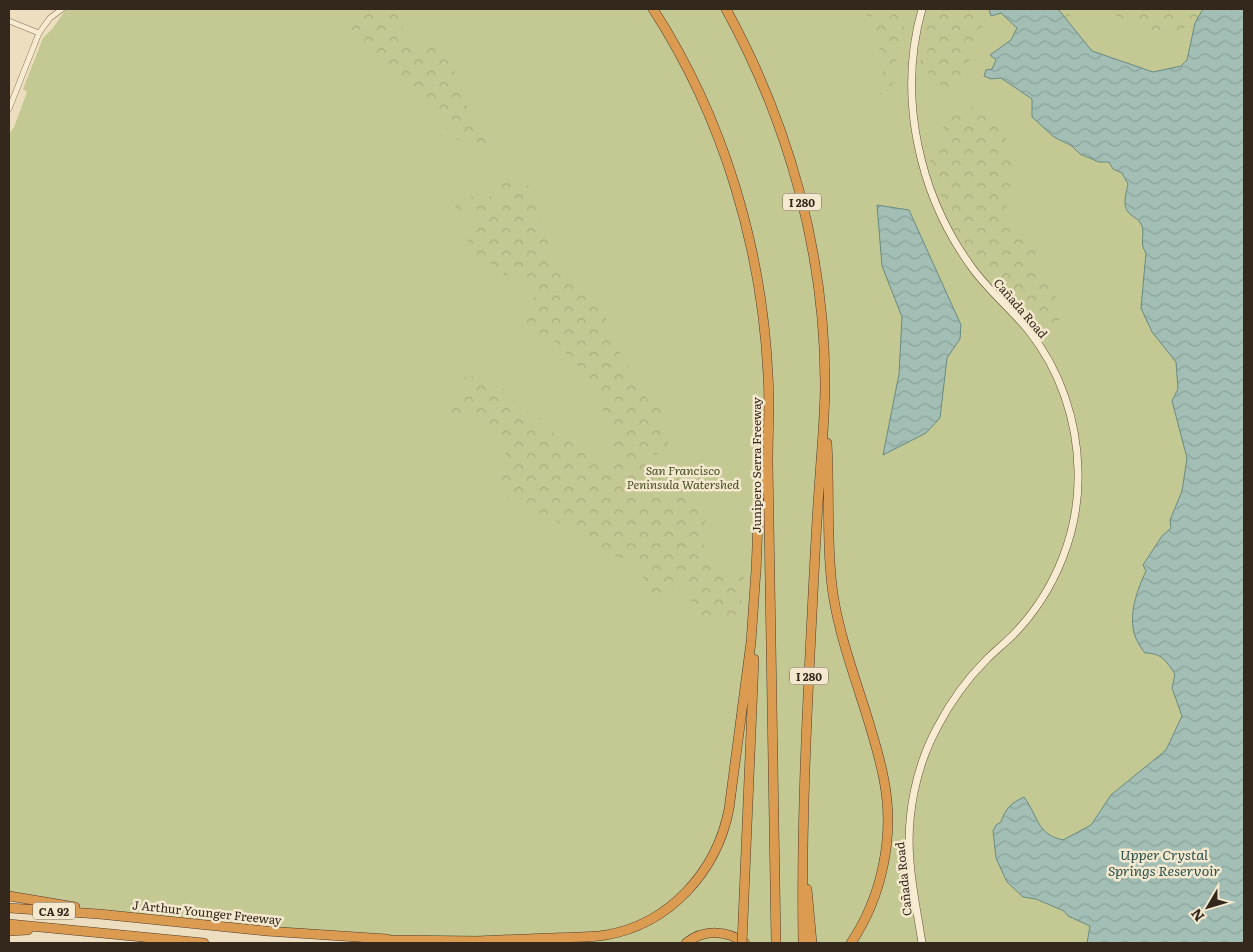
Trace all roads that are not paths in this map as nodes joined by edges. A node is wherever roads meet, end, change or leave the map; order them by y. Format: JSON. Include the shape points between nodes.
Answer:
{"nodes":[{"id":1,"x":62,"y":9,"type":"edge"},
{"id":2,"x":653,"y":9,"type":"edge"},
{"id":3,"x":726,"y":9,"type":"edge"},
{"id":4,"x":922,"y":9,"type":"edge"},
{"id":5,"x":9,"y":21,"type":"edge"},
{"id":6,"x":39,"y":33,"type":"junction"},
{"id":7,"x":9,"y":109,"type":"edge"},
{"id":8,"x":825,"y":409,"type":"junction"},
{"id":9,"x":768,"y":463,"type":"junction"},
{"id":10,"x":756,"y":570,"type":"junction"},
{"id":11,"x":802,"y":852,"type":"junction"},
{"id":12,"x":9,"y":896,"type":"edge"},
{"id":13,"x":9,"y":908,"type":"edge"},
{"id":14,"x":100,"y":914,"type":"junction"},
{"id":15,"x":9,"y":924,"type":"edge"},
{"id":16,"x":73,"y":930,"type":"junction"},
{"id":17,"x":9,"y":931,"type":"edge"},
{"id":18,"x":387,"y":939,"type":"junction"},
{"id":19,"x":476,"y":941,"type":"junction"},
{"id":20,"x":204,"y":943,"type":"edge"},
{"id":21,"x":402,"y":943,"type":"edge"},
{"id":22,"x":522,"y":943,"type":"edge"},
{"id":23,"x":686,"y":943,"type":"edge"},
{"id":24,"x":743,"y":943,"type":"edge"},
{"id":25,"x":776,"y":943,"type":"edge"},
{"id":26,"x":803,"y":943,"type":"edge"},
{"id":27,"x":812,"y":943,"type":"edge"},
{"id":28,"x":851,"y":943,"type":"edge"},
{"id":29,"x":922,"y":943,"type":"edge"}],
"edges":[{"from":1,"to":6,"type":"street"},
{"from":2,"to":9,"type":"highway","name":"Junipero Serra Freeway","number":"I 280","via":[[700,96],[730,172],[746,229],[766,350]]},
{"from":3,"to":8,"type":"highway","number":"I 280","via":[[775,112],[800,195],[820,302]]},
{"from":4,"to":29,"type":"main road","name":"Cañada Road","via":[[914,50],[912,84],[917,140],[929,186],[960,250],[988,287],[1031,333],[1052,368],[1069,406],[1078,471],[1071,534],[1050,585],[1023,624],[976,670],[955,696],[923,760],[914,792],[909,843]]},
{"from":5,"to":6,"type":"street"},
{"from":6,"to":7,"type":"street"},
{"from":8,"to":11,"type":"highway","number":"I 280","via":[[806,713]]},
{"from":8,"to":28,"type":"highway","via":[[834,594],[842,634],[882,770],[888,808],[886,847],[878,884],[870,909]]},
{"from":9,"to":10,"type":"highway","via":[[759,492]]},
{"from":9,"to":25,"type":"highway","name":"Junipero Serra Freeway","number":"I 280"},
{"from":10,"to":19,"type":"highway","via":[[750,654],[729,809],[717,849],[699,878],[666,909],[644,923],[620,932],[586,937]]},
{"from":10,"to":24,"type":"highway","bridge":true},
{"from":11,"to":26,"type":"highway","number":"I 280"},
{"from":11,"to":27,"type":"highway"},
{"from":12,"to":14,"type":"highway"},
{"from":13,"to":14,"type":"highway","name":"J Arthur Younger Freeway","number":"CA 92"},
{"from":14,"to":18,"type":"highway","name":"J Arthur Younger Freeway","number":"CA 92","via":[[248,930]]},
{"from":15,"to":16,"type":"highway","number":"CA 92"},
{"from":16,"to":17,"type":"highway"},
{"from":16,"to":20,"type":"highway","number":"CA 92"},
{"from":18,"to":19,"type":"highway"},
{"from":18,"to":21,"type":"highway","name":"J Arthur Younger Freeway","number":"CA 92"},
{"from":19,"to":22,"type":"highway"},
{"from":23,"to":24,"type":"highway","via":[[701,934],[715,933],[730,935]]}]}
